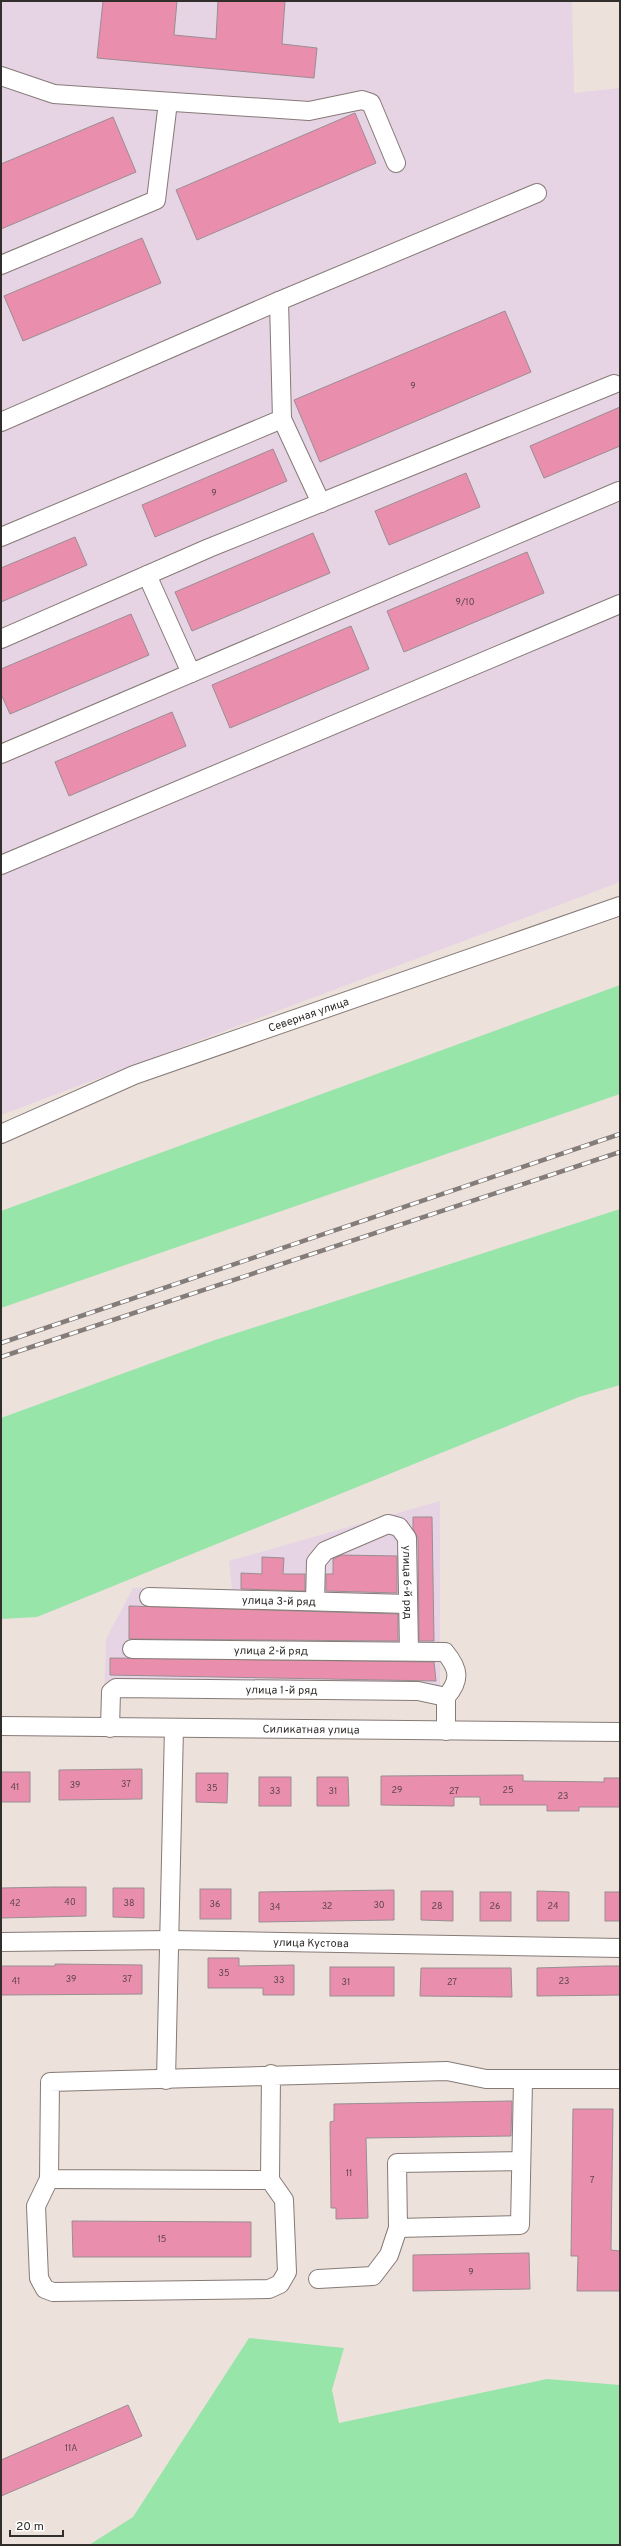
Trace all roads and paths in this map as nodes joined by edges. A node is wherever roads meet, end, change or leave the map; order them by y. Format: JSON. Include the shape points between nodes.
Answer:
{"nodes":[{"id":1,"x":1,"y":76,"type":"edge"},
{"id":2,"x":168,"y":102,"type":"junction"},
{"id":3,"x":396,"y":163,"type":"dead end"},
{"id":4,"x":537,"y":193,"type":"dead end"},
{"id":5,"x":1,"y":265,"type":"edge"},
{"id":6,"x":279,"y":301,"type":"junction"},
{"id":7,"x":614,"y":384,"type":"dead end"},
{"id":8,"x":282,"y":419,"type":"junction"},
{"id":9,"x":1,"y":422,"type":"edge"},
{"id":10,"x":619,"y":491,"type":"dead end"},
{"id":11,"x":321,"y":503,"type":"junction"},
{"id":12,"x":1,"y":537,"type":"edge"},
{"id":13,"x":147,"y":575,"type":"junction"},
{"id":14,"x":620,"y":604,"type":"edge"},
{"id":15,"x":1,"y":639,"type":"edge"},
{"id":16,"x":191,"y":673,"type":"junction"},
{"id":17,"x":1,"y":754,"type":"edge"},
{"id":18,"x":1,"y":865,"type":"edge"},
{"id":19,"x":620,"y":906,"type":"edge"},
{"id":20,"x":1,"y":1134,"type":"edge"},
{"id":21,"x":149,"y":1597,"type":"dead end"},
{"id":22,"x":315,"y":1600,"type":"junction"},
{"id":23,"x":408,"y":1604,"type":"junction"},
{"id":24,"x":132,"y":1649,"type":"dead end"},
{"id":25,"x":409,"y":1651,"type":"junction"},
{"id":26,"x":446,"y":1697,"type":"junction"},
{"id":27,"x":1,"y":1726,"type":"edge"},
{"id":28,"x":110,"y":1728,"type":"junction"},
{"id":29,"x":174,"y":1728,"type":"junction"},
{"id":30,"x":446,"y":1731,"type":"junction"},
{"id":31,"x":620,"y":1732,"type":"edge"},
{"id":32,"x":171,"y":1940,"type":"junction"},
{"id":33,"x":1,"y":1942,"type":"edge"},
{"id":34,"x":620,"y":1948,"type":"edge"},
{"id":35,"x":271,"y":2074,"type":"junction"},
{"id":36,"x":620,"y":2079,"type":"edge"},
{"id":37,"x":166,"y":2080,"type":"junction"},
{"id":38,"x":523,"y":2080,"type":"junction"},
{"id":39,"x":520,"y":2161,"type":"junction"},
{"id":40,"x":49,"y":2179,"type":"junction"},
{"id":41,"x":270,"y":2180,"type":"junction"},
{"id":42,"x":398,"y":2228,"type":"junction"},
{"id":43,"x":318,"y":2279,"type":"dead end"}],
"edges":[{"from":1,"to":2,"type":"street","via":[[54,94]]},
{"from":2,"to":3,"type":"street","via":[[309,111],[362,100],[371,103]]},
{"from":2,"to":5,"type":"street","via":[[156,200]]},
{"from":4,"to":6,"type":"street"},
{"from":6,"to":8,"type":"street"},
{"from":6,"to":9,"type":"street"},
{"from":7,"to":11,"type":"street"},
{"from":8,"to":11,"type":"street"},
{"from":8,"to":12,"type":"street"},
{"from":10,"to":16,"type":"street"},
{"from":11,"to":13,"type":"street"},
{"from":13,"to":15,"type":"street"},
{"from":13,"to":16,"type":"street"},
{"from":14,"to":18,"type":"street"},
{"from":16,"to":17,"type":"street"},
{"from":19,"to":20,"type":"street","name":"Северная улица","via":[[134,1075]]},
{"from":21,"to":22,"type":"street","name":"улица 3-й ряд"},
{"from":22,"to":23,"type":"street","name":"улица 3-й ряд"},
{"from":22,"to":23,"type":"street","name":"улица 6-й ряд","via":[[316,1562],[325,1551],[388,1524],[399,1527],[407,1538]]},
{"from":23,"to":25,"type":"street","name":"улица 6-й ряд"},
{"from":24,"to":25,"type":"street","name":"улица 2-й ряд"},
{"from":25,"to":26,"type":"street","name":"улица 2-й ряд","via":[[445,1652],[453,1662],[457,1674],[456,1686]]},
{"from":26,"to":28,"type":"street","name":"улица 1-й ряд","via":[[418,1691],[116,1688],[111,1692]]},
{"from":26,"to":30,"type":"street"},
{"from":27,"to":28,"type":"street","name":"Силикатная улица"},
{"from":28,"to":29,"type":"street","name":"Силикатная улица"},
{"from":29,"to":30,"type":"street","name":"Силикатная улица"},
{"from":29,"to":32,"type":"street"},
{"from":30,"to":31,"type":"street","name":"Силикатная улица"},
{"from":32,"to":33,"type":"street","name":"улица Кустова"},
{"from":32,"to":34,"type":"street","name":"улица Кустова"},
{"from":32,"to":37,"type":"street"},
{"from":35,"to":37,"type":"street"},
{"from":35,"to":38,"type":"street","via":[[447,2071],[486,2079]]},
{"from":35,"to":41,"type":"street"},
{"from":36,"to":38,"type":"street"},
{"from":37,"to":40,"type":"street","via":[[50,2082]]},
{"from":38,"to":39,"type":"street"},
{"from":39,"to":42,"type":"street","via":[[520,2225]]},
{"from":39,"to":42,"type":"street","via":[[396,2163]]},
{"from":40,"to":41,"type":"street"},
{"from":40,"to":41,"type":"street","via":[[36,2206],[38,2263],[39,2278],[45,2289],[53,2292],[269,2290],[280,2284],[287,2272],[284,2200]]},
{"from":42,"to":43,"type":"street","via":[[389,2255],[373,2276]]}]}
